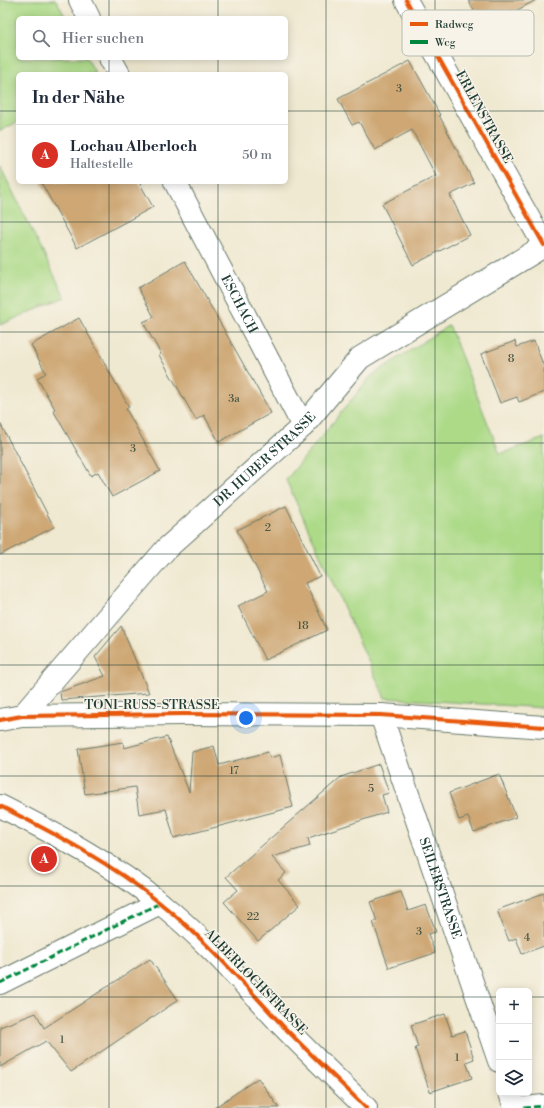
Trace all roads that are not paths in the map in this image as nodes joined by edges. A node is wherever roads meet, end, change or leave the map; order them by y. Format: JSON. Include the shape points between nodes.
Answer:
{"nodes":[{"id":1,"x":80,"y":0,"type":"edge"},
{"id":2,"x":406,"y":0,"type":"edge"},
{"id":3,"x":412,"y":10,"type":"edge"},
{"id":4,"x":88,"y":16,"type":"edge"},
{"id":5,"x":438,"y":56,"type":"edge"},
{"id":6,"x":111,"y":60,"type":"edge"},
{"id":7,"x":118,"y":72,"type":"edge"},
{"id":8,"x":176,"y":184,"type":"edge"},
{"id":9,"x":544,"y":245,"type":"edge"},
{"id":10,"x":303,"y":426,"type":"junction"},
{"id":11,"x":381,"y":715,"type":"junction"},
{"id":12,"x":22,"y":716,"type":"junction"},
{"id":13,"x":0,"y":720,"type":"edge"},
{"id":14,"x":544,"y":727,"type":"edge"},
{"id":15,"x":0,"y":806,"type":"edge"},
{"id":16,"x":160,"y":903,"type":"junction"},
{"id":17,"x":0,"y":983,"type":"edge"},
{"id":18,"x":499,"y":1060,"type":"edge"},
{"id":19,"x":511,"y":1096,"type":"edge"},
{"id":20,"x":544,"y":1106,"type":"edge"},
{"id":21,"x":366,"y":1108,"type":"edge"},
{"id":22,"x":515,"y":1108,"type":"edge"},
{"id":23,"x":524,"y":1108,"type":"edge"}],
"edges":[{"from":1,"to":4,"type":"street"},
{"from":2,"to":3,"type":"street","name":"ERLENSTRASSE"},
{"from":5,"to":9,"type":"street","name":"ERLENSTRASSE"},
{"from":6,"to":7,"type":"street"},
{"from":8,"to":10,"type":"street","name":"ESCHACH"},
{"from":9,"to":10,"type":"street","name":"DR. HUBER STRASSE","via":[[360,358]]},
{"from":10,"to":12,"type":"street","name":"DR. HUBER STRASSE","via":[[166,549]]},
{"from":11,"to":12,"type":"street","name":"TONI-RUSS-STRASSE"},
{"from":11,"to":14,"type":"street","name":"TONI-RUSS-STRASSE"},
{"from":11,"to":18,"type":"street","name":"SEILERSTRASSE"},
{"from":12,"to":13,"type":"street","name":"TONI-RUSS-STRASSE"},
{"from":15,"to":16,"type":"street","name":"ALBERLOCHSTRASSE","via":[[111,867]]},
{"from":16,"to":17,"type":"street"},
{"from":16,"to":21,"type":"street","name":"ALBERLOCHSTRASSE","via":[[198,936]]},
{"from":19,"to":22,"type":"street"},
{"from":20,"to":23,"type":"street"}]}
